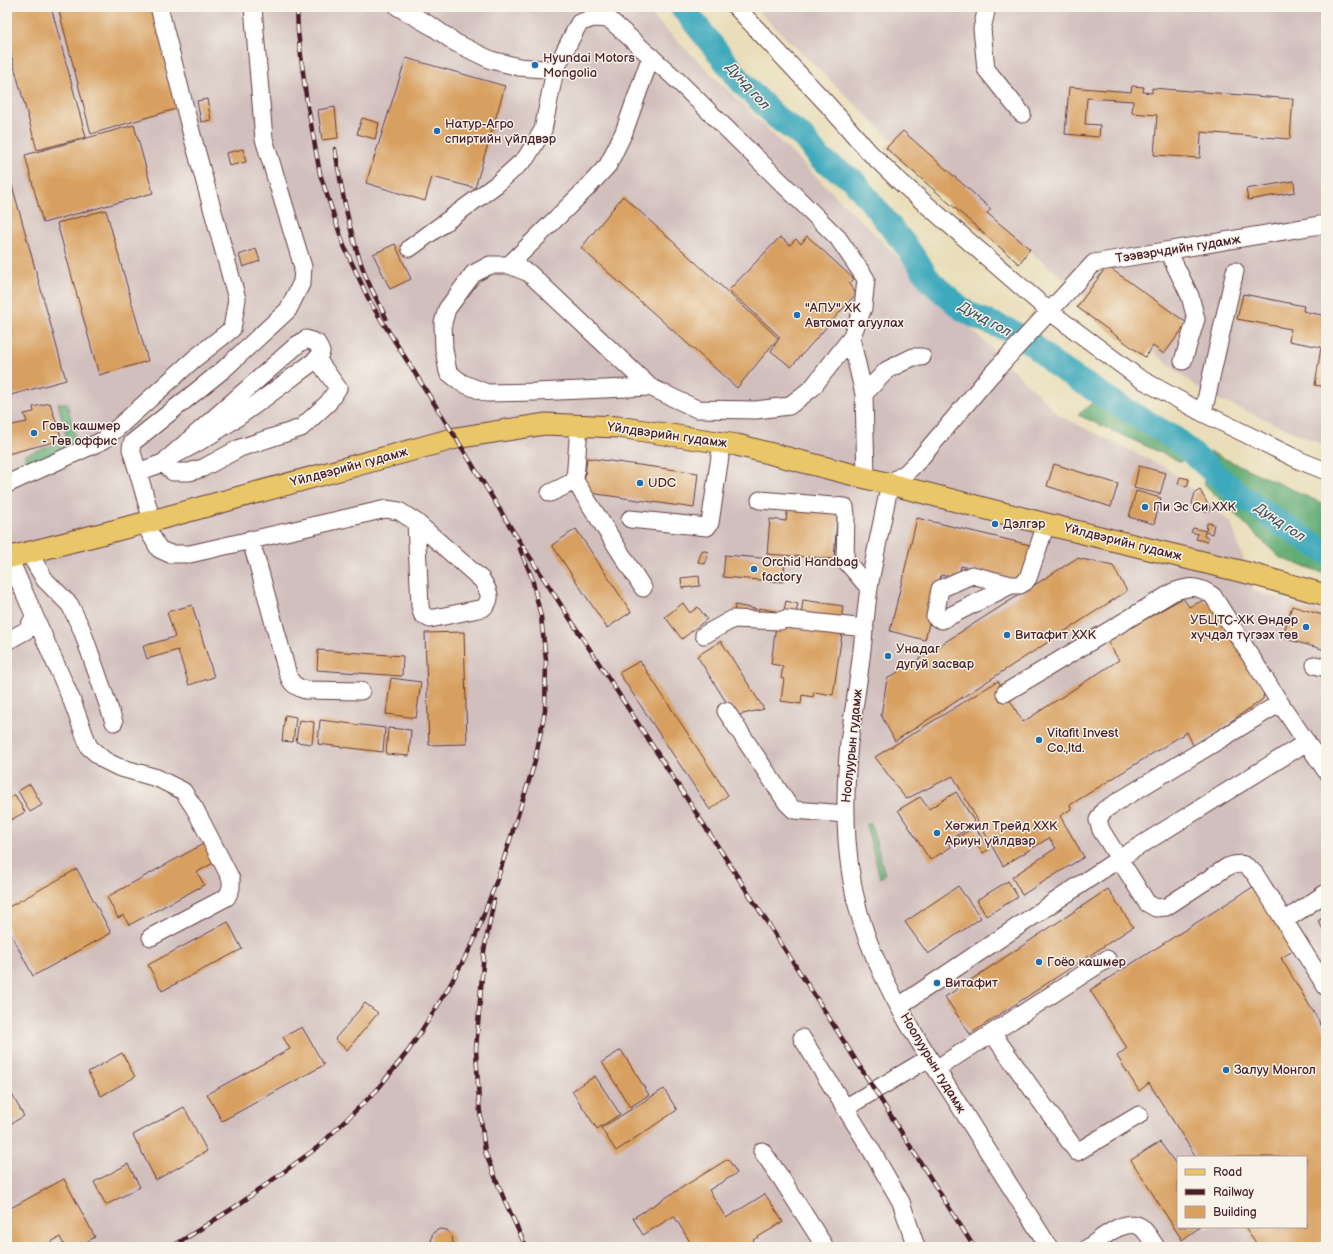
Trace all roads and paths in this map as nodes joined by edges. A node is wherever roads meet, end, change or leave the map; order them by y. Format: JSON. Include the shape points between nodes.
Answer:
{"nodes":[{"id":1,"x":159,"y":7,"type":"edge"},
{"id":2,"x":253,"y":7,"type":"edge"},
{"id":3,"x":398,"y":7,"type":"edge"},
{"id":4,"x":736,"y":7,"type":"edge"},
{"id":5,"x":988,"y":7,"type":"edge"},
{"id":6,"x":651,"y":56,"type":"junction"},
{"id":7,"x":555,"y":70,"type":"junction"},
{"id":8,"x":1022,"y":114,"type":"dead end"},
{"id":9,"x":1326,"y":224,"type":"edge"},
{"id":10,"x":410,"y":248,"type":"dead end"},
{"id":11,"x":1168,"y":251,"type":"junction"},
{"id":12,"x":509,"y":265,"type":"junction"},
{"id":13,"x":1235,"y":271,"type":"dead end"},
{"id":14,"x":1046,"y":314,"type":"junction"},
{"id":15,"x":851,"y":338,"type":"junction"},
{"id":16,"x":288,"y":354,"type":"junction"},
{"id":17,"x":922,"y":357,"type":"dead end"},
{"id":18,"x":317,"y":359,"type":"junction"},
{"id":19,"x":1183,"y":361,"type":"dead end"},
{"id":20,"x":301,"y":371,"type":"junction"},
{"id":21,"x":650,"y":387,"type":"junction"},
{"id":22,"x":864,"y":394,"type":"junction"},
{"id":23,"x":1203,"y":413,"type":"junction"},
{"id":24,"x":579,"y":426,"type":"junction"},
{"id":25,"x":722,"y":443,"type":"junction"},
{"id":26,"x":166,"y":460,"type":"junction"},
{"id":27,"x":1326,"y":471,"type":"edge"},
{"id":28,"x":138,"y":472,"type":"junction"},
{"id":29,"x":866,"y":477,"type":"junction"},
{"id":30,"x":575,"y":481,"type":"junction"},
{"id":31,"x":890,"y":483,"type":"junction"},
{"id":32,"x":7,"y":484,"type":"edge"},
{"id":33,"x":550,"y":493,"type":"dead end"},
{"id":34,"x":760,"y":500,"type":"dead end"},
{"id":35,"x":630,"y":519,"type":"dead end"},
{"id":36,"x":148,"y":522,"type":"junction"},
{"id":37,"x":416,"y":522,"type":"junction"},
{"id":38,"x":1046,"y":524,"type":"junction"},
{"id":39,"x":250,"y":539,"type":"junction"},
{"id":40,"x":29,"y":553,"type":"junction"},
{"id":41,"x":8,"y":558,"type":"edge"},
{"id":42,"x":12,"y":580,"type":"edge"},
{"id":43,"x":1011,"y":585,"type":"dead end"},
{"id":44,"x":643,"y":588,"type":"dead end"},
{"id":45,"x":869,"y":588,"type":"junction"},
{"id":46,"x":1326,"y":595,"type":"edge"},
{"id":47,"x":34,"y":617,"type":"junction"},
{"id":48,"x":865,"y":628,"type":"junction"},
{"id":49,"x":704,"y":635,"type":"dead end"},
{"id":50,"x":7,"y":641,"type":"edge"},
{"id":51,"x":361,"y":691,"type":"dead end"},
{"id":52,"x":1005,"y":693,"type":"dead end"},
{"id":53,"x":1280,"y":703,"type":"junction"},
{"id":54,"x":726,"y":711,"type":"dead end"},
{"id":55,"x":114,"y":722,"type":"dead end"},
{"id":56,"x":1307,"y":742,"type":"junction"},
{"id":57,"x":1326,"y":771,"type":"edge"},
{"id":58,"x":846,"y":814,"type":"junction"},
{"id":59,"x":1120,"y":858,"type":"junction"},
{"id":60,"x":1326,"y":893,"type":"edge"},
{"id":61,"x":1284,"y":921,"type":"junction"},
{"id":62,"x":151,"y":937,"type":"dead end"},
{"id":63,"x":1107,"y":959,"type":"dead end"},
{"id":64,"x":1326,"y":987,"type":"edge"},
{"id":65,"x":898,"y":1006,"type":"junction"},
{"id":66,"x":992,"y":1033,"type":"junction"},
{"id":67,"x":802,"y":1038,"type":"dead end"},
{"id":68,"x":932,"y":1063,"type":"junction"},
{"id":69,"x":845,"y":1108,"type":"junction"},
{"id":70,"x":1139,"y":1115,"type":"dead end"},
{"id":71,"x":762,"y":1151,"type":"dead end"},
{"id":72,"x":825,"y":1247,"type":"edge"},
{"id":73,"x":916,"y":1247,"type":"edge"},
{"id":74,"x":1049,"y":1247,"type":"edge"},
{"id":75,"x":1089,"y":1247,"type":"edge"},
{"id":76,"x":1156,"y":1247,"type":"edge"}],
"edges":[{"from":1,"to":32,"type":"street","via":[[237,299],[232,329],[194,358],[104,440]]},
{"from":2,"to":28,"type":"street","via":[[264,139],[303,267],[302,282],[288,310],[224,369],[132,442],[130,447]]},
{"from":3,"to":7,"type":"street","via":[[456,43],[491,60],[519,67]]},
{"from":4,"to":14,"type":"street","via":[[868,151]]},
{"from":5,"to":8,"type":"street","via":[[982,29],[986,69]]},
{"from":6,"to":7,"type":"street","via":[[609,19],[593,18],[579,23]]},
{"from":6,"to":12,"type":"street","via":[[624,132],[608,165]]},
{"from":6,"to":15,"type":"street","via":[[838,238],[866,279],[863,308]]},
{"from":7,"to":10,"type":"street","via":[[543,130],[526,158],[497,184]]},
{"from":9,"to":11,"type":"street","name":"Тээвэрчдийн гудамж"},
{"from":11,"to":14,"type":"street","name":"Тээвэрчдийн гудамж","via":[[1094,263]]},
{"from":11,"to":19,"type":"street","via":[[1190,296],[1196,319]]},
{"from":12,"to":21,"type":"street","via":[[529,273]]},
{"from":12,"to":21,"type":"street","via":[[490,265],[473,274],[447,309],[443,323],[448,372],[462,383],[487,393]]},
{"from":13,"to":23,"type":"street"},
{"from":14,"to":23,"type":"street","via":[[1139,378]]},
{"from":14,"to":31,"type":"street","name":"Тээвэрчдийн гудамж","via":[[918,461],[906,473]]},
{"from":15,"to":21,"type":"street","via":[[812,388],[789,406],[756,410],[697,409]]},
{"from":15,"to":22,"type":"street"},
{"from":16,"to":18,"type":"street","via":[[306,339],[317,343],[321,352]]},
{"from":16,"to":20,"type":"street"},
{"from":16,"to":26,"type":"street"},
{"from":17,"to":22,"type":"street","via":[[913,357],[887,370]]},
{"from":18,"to":20,"type":"street"},
{"from":18,"to":26,"type":"street","via":[[338,388],[328,403],[301,428],[240,448],[203,468],[189,472],[173,472]]},
{"from":20,"to":26,"type":"street","via":[[237,417]]},
{"from":22,"to":29,"type":"street"},
{"from":23,"to":27,"type":"street","via":[[1301,462]]},
{"from":24,"to":25,"type":"main road","name":"Yйлдвэрийн гудамж","via":[[618,427]]},
{"from":24,"to":30,"type":"street"},
{"from":24,"to":36,"type":"main road","name":"Yйлдвэрийн гудамж","via":[[545,424],[456,438]]},
{"from":25,"to":29,"type":"main road","name":"Yйлдвэрийн гудамж"},
{"from":25,"to":35,"type":"street","via":[[710,523],[707,527]]},
{"from":26,"to":28,"type":"street"},
{"from":28,"to":36,"type":"street"},
{"from":29,"to":31,"type":"main road","name":"Yйлдвэрийн гудамж"},
{"from":30,"to":33,"type":"street"},
{"from":30,"to":44,"type":"street"},
{"from":31,"to":38,"type":"main road","name":"Yйлдвэрийн гудамж"},
{"from":31,"to":45,"type":"street","name":"Ноолуурын гудамж"},
{"from":34,"to":45,"type":"street","via":[[844,507],[844,560]]},
{"from":36,"to":39,"type":"street","via":[[159,549],[170,554],[190,554]]},
{"from":36,"to":40,"type":"main road","name":"Yйлдвэрийн гудамж"},
{"from":37,"to":37,"type":"street","via":[[482,580],[490,600],[487,605],[430,619],[422,614]]},
{"from":37,"to":39,"type":"street","via":[[399,511],[386,509]]},
{"from":38,"to":43,"type":"street","via":[[1028,578],[1020,585]]},
{"from":38,"to":46,"type":"main road","name":"Yйлдвэрийн гудамж","via":[[1252,574]]},
{"from":39,"to":51,"type":"street","via":[[290,682],[305,690]]},
{"from":40,"to":41,"type":"main road","name":"Yйлдвэрийн гудамж"},
{"from":40,"to":55,"type":"street","via":[[45,580],[70,605],[82,630]]},
{"from":41,"to":42,"type":"street"},
{"from":42,"to":47,"type":"street"},
{"from":45,"to":48,"type":"street","name":"Ноолуурын гудамж"},
{"from":47,"to":50,"type":"street","via":[[27,630]]},
{"from":47,"to":62,"type":"street","via":[[72,700],[89,747],[104,760],[118,767],[157,778],[183,791],[195,809],[230,879],[231,888],[227,897]]},
{"from":48,"to":49,"type":"street","via":[[785,619],[733,619]]},
{"from":48,"to":58,"type":"street","name":"Ноолуурын гудамж","via":[[850,742]]},
{"from":52,"to":53,"type":"street","via":[[1173,592],[1196,587],[1206,590],[1213,596]]},
{"from":53,"to":56,"type":"street"},
{"from":53,"to":59,"type":"street","via":[[1104,810],[1098,820]]},
{"from":54,"to":58,"type":"street","via":[[794,810]]},
{"from":56,"to":57,"type":"street"},
{"from":56,"to":59,"type":"street"},
{"from":58,"to":65,"type":"street","name":"Ноолуурын гудамж","via":[[848,854],[855,896],[866,934]]},
{"from":59,"to":61,"type":"street","via":[[1147,903],[1156,908],[1166,907],[1227,867],[1236,864],[1247,866],[1255,874]]},
{"from":59,"to":65,"type":"street"},
{"from":60,"to":61,"type":"street"},
{"from":61,"to":64,"type":"street"},
{"from":63,"to":66,"type":"street"},
{"from":65,"to":68,"type":"street","name":"Ноолуурын гудамж"},
{"from":66,"to":68,"type":"street"},
{"from":66,"to":70,"type":"street","via":[[1077,1152]]},
{"from":67,"to":69,"type":"street"},
{"from":68,"to":69,"type":"street"},
{"from":68,"to":74,"type":"street","name":"Ноолуурын гудамж"},
{"from":69,"to":73,"type":"street","via":[[900,1202]]},
{"from":71,"to":72,"type":"street"},
{"from":75,"to":76,"type":"street","via":[[1121,1226],[1129,1224],[1142,1228]]}]}
